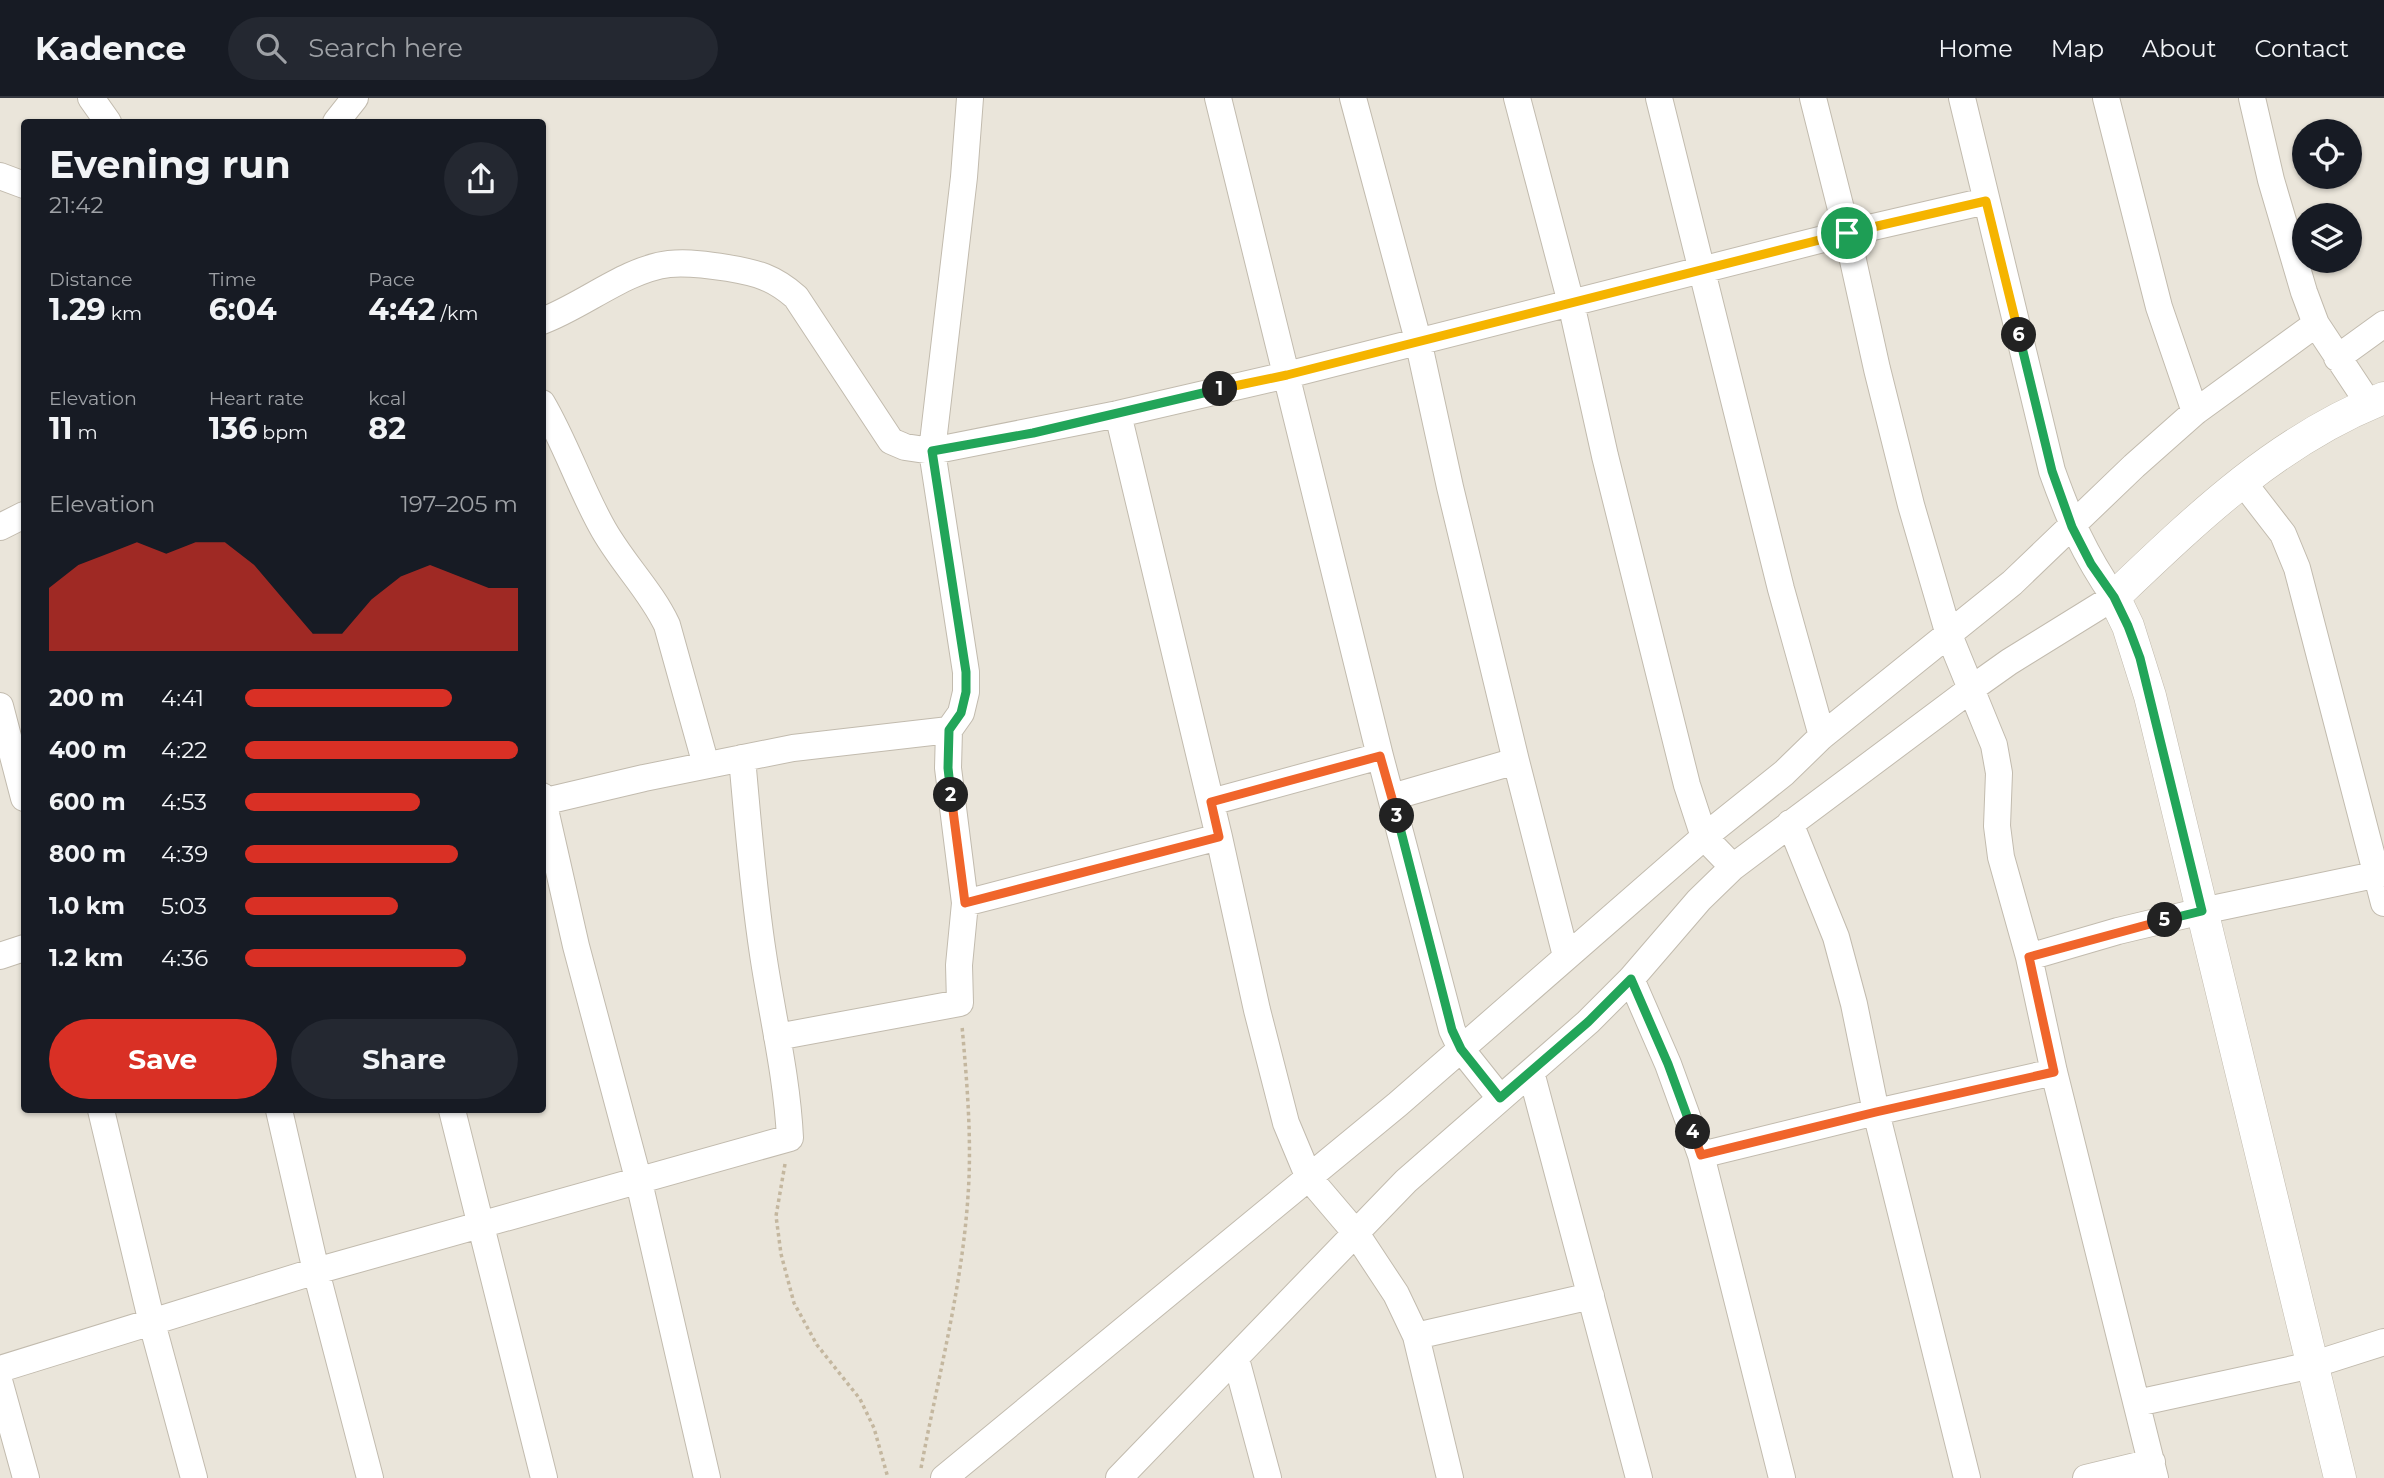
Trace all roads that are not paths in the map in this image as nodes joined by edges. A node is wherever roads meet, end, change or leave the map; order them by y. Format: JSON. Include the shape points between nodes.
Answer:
{"nodes":[{"id":1,"x":90,"y":98,"type":"edge"},
{"id":2,"x":355,"y":98,"type":"edge"},
{"id":3,"x":970,"y":98,"type":"edge"},
{"id":4,"x":1218,"y":98,"type":"edge"},
{"id":5,"x":1353,"y":98,"type":"edge"},
{"id":6,"x":1517,"y":98,"type":"edge"},
{"id":7,"x":1659,"y":98,"type":"edge"},
{"id":8,"x":1813,"y":98,"type":"edge"},
{"id":9,"x":1962,"y":98,"type":"edge"},
{"id":10,"x":2106,"y":98,"type":"edge"},
{"id":11,"x":2252,"y":98,"type":"edge"},
{"id":12,"x":106,"y":119,"type":"edge"},
{"id":13,"x":338,"y":119,"type":"edge"},
{"id":14,"x":0,"y":176,"type":"edge"},
{"id":15,"x":21,"y":184,"type":"edge"},
{"id":16,"x":1986,"y":201,"type":"junction"},
{"id":17,"x":1847,"y":233,"type":"junction"},
{"id":18,"x":1703,"y":270,"type":"junction"},
{"id":19,"x":1571,"y":303,"type":"junction"},
{"id":20,"x":546,"y":319,"type":"edge"},
{"id":21,"x":2316,"y":324,"type":"junction"},
{"id":22,"x":2384,"y":324,"type":"edge"},
{"id":23,"x":1418,"y":340,"type":"junction"},
{"id":24,"x":2337,"y":358,"type":"junction"},
{"id":25,"x":1287,"y":375,"type":"junction"},
{"id":26,"x":2376,"y":401,"type":"edge"},
{"id":27,"x":546,"y":410,"type":"edge"},
{"id":28,"x":2195,"y":412,"type":"junction"},
{"id":29,"x":1118,"y":414,"type":"junction"},
{"id":30,"x":932,"y":451,"type":"junction"},
{"id":31,"x":2242,"y":481,"type":"junction"},
{"id":32,"x":21,"y":516,"type":"edge"},
{"id":33,"x":0,"y":527,"type":"edge"},
{"id":34,"x":2072,"y":527,"type":"junction"},
{"id":35,"x":2114,"y":597,"type":"junction"},
{"id":36,"x":1949,"y":635,"type":"junction"},
{"id":37,"x":1970,"y":689,"type":"junction"},
{"id":38,"x":0,"y":706,"type":"edge"},
{"id":39,"x":949,"y":730,"type":"junction"},
{"id":40,"x":1822,"y":736,"type":"junction"},
{"id":41,"x":1380,"y":756,"type":"junction"},
{"id":42,"x":742,"y":758,"type":"junction"},
{"id":43,"x":1516,"y":761,"type":"junction"},
{"id":44,"x":706,"y":765,"type":"junction"},
{"id":45,"x":1784,"y":773,"type":"junction"},
{"id":46,"x":21,"y":786,"type":"edge"},
{"id":47,"x":1392,"y":797,"type":"junction"},
{"id":48,"x":546,"y":799,"type":"edge"},
{"id":49,"x":1211,"y":802,"type":"junction"},
{"id":50,"x":546,"y":813,"type":"edge"},
{"id":51,"x":1800,"y":816,"type":"junction"},
{"id":52,"x":1219,"y":837,"type":"junction"},
{"id":53,"x":1704,"y":837,"type":"junction"},
{"id":54,"x":1733,"y":867,"type":"junction"},
{"id":55,"x":2380,"y":874,"type":"edge"},
{"id":56,"x":965,"y":903,"type":"junction"},
{"id":57,"x":2384,"y":903,"type":"edge"},
{"id":58,"x":2202,"y":911,"type":"junction"},
{"id":59,"x":21,"y":949,"type":"edge"},
{"id":60,"x":0,"y":956,"type":"edge"},
{"id":61,"x":1566,"y":956,"type":"junction"},
{"id":62,"x":2029,"y":957,"type":"junction"},
{"id":63,"x":1631,"y":979,"type":"junction"},
{"id":64,"x":777,"y":1037,"type":"junction"},
{"id":65,"x":1461,"y":1049,"type":"junction"},
{"id":66,"x":1531,"y":1072,"type":"junction"},
{"id":67,"x":2054,"y":1072,"type":"junction"},
{"id":68,"x":1500,"y":1098,"type":"junction"},
{"id":69,"x":1876,"y":1112,"type":"junction"},
{"id":70,"x":102,"y":1113,"type":"edge"},
{"id":71,"x":280,"y":1113,"type":"edge"},
{"id":72,"x":453,"y":1113,"type":"edge"},
{"id":73,"x":1701,"y":1155,"type":"junction"},
{"id":74,"x":1309,"y":1178,"type":"junction"},
{"id":75,"x":639,"y":1182,"type":"junction"},
{"id":76,"x":482,"y":1226,"type":"junction"},
{"id":77,"x":1355,"y":1232,"type":"junction"},
{"id":78,"x":316,"y":1271,"type":"junction"},
{"id":79,"x":1591,"y":1296,"type":"junction"},
{"id":80,"x":152,"y":1323,"type":"junction"},
{"id":81,"x":1416,"y":1336,"type":"junction"},
{"id":82,"x":2384,"y":1342,"type":"edge"},
{"id":83,"x":1236,"y":1359,"type":"junction"},
{"id":84,"x":2312,"y":1365,"type":"junction"},
{"id":85,"x":0,"y":1370,"type":"edge"},
{"id":86,"x":0,"y":1384,"type":"edge"},
{"id":87,"x":2137,"y":1404,"type":"junction"},
{"id":88,"x":2153,"y":1470,"type":"edge"},
{"id":89,"x":26,"y":1478,"type":"edge"},
{"id":90,"x":194,"y":1478,"type":"edge"},
{"id":91,"x":370,"y":1478,"type":"edge"},
{"id":92,"x":544,"y":1478,"type":"edge"},
{"id":93,"x":706,"y":1478,"type":"edge"},
{"id":94,"x":944,"y":1478,"type":"edge"},
{"id":95,"x":1119,"y":1478,"type":"edge"},
{"id":96,"x":1268,"y":1478,"type":"edge"},
{"id":97,"x":1450,"y":1478,"type":"edge"},
{"id":98,"x":1639,"y":1478,"type":"edge"},
{"id":99,"x":1783,"y":1478,"type":"edge"},
{"id":100,"x":1967,"y":1478,"type":"edge"},
{"id":101,"x":2086,"y":1478,"type":"edge"},
{"id":102,"x":2340,"y":1478,"type":"edge"}],
"edges":[{"from":1,"to":12,"type":"street"},
{"from":2,"to":13,"type":"street"},
{"from":3,"to":30,"type":"street"},
{"from":4,"to":25,"type":"street"},
{"from":5,"to":23,"type":"street"},
{"from":6,"to":19,"type":"street"},
{"from":7,"to":18,"type":"street"},
{"from":8,"to":17,"type":"street"},
{"from":9,"to":16,"type":"street"},
{"from":10,"to":28,"type":"street","via":[[2159,307]]},
{"from":11,"to":21,"type":"street","via":[[2271,180]]},
{"from":14,"to":15,"type":"street"},
{"from":16,"to":17,"type":"street"},
{"from":16,"to":34,"type":"street","via":[[2052,471]]},
{"from":17,"to":18,"type":"street"},
{"from":17,"to":36,"type":"street","via":[[1892,431]]},
{"from":18,"to":19,"type":"street"},
{"from":18,"to":40,"type":"street","via":[[1774,564]]},
{"from":19,"to":23,"type":"street"},
{"from":19,"to":53,"type":"street","via":[[1667,706]]},
{"from":20,"to":30,"type":"street","via":[[640,272],[668,264],[760,274],[796,297],[891,441]]},
{"from":21,"to":24,"type":"street"},
{"from":21,"to":28,"type":"street"},
{"from":22,"to":24,"type":"street"},
{"from":23,"to":25,"type":"street"},
{"from":23,"to":43,"type":"street"},
{"from":24,"to":26,"type":"street"},
{"from":25,"to":29,"type":"street"},
{"from":25,"to":41,"type":"street"},
{"from":26,"to":31,"type":"street","via":[[2308,434]]},
{"from":27,"to":44,"type":"street","via":[[601,525],[667,625]]},
{"from":28,"to":34,"type":"street"},
{"from":29,"to":30,"type":"street"},
{"from":29,"to":49,"type":"street"},
{"from":30,"to":39,"type":"street","via":[[966,672],[961,713]]},
{"from":31,"to":35,"type":"street"},
{"from":31,"to":55,"type":"street","via":[[2283,534],[2297,568]]},
{"from":32,"to":33,"type":"street"},
{"from":34,"to":35,"type":"street"},
{"from":34,"to":36,"type":"street"},
{"from":35,"to":37,"type":"street"},
{"from":35,"to":58,"type":"street","via":[[2143,671]]},
{"from":36,"to":37,"type":"street"},
{"from":36,"to":40,"type":"street"},
{"from":37,"to":51,"type":"street"},
{"from":37,"to":62,"type":"street","via":[[1994,745],[2001,857]]},
{"from":38,"to":46,"type":"street"},
{"from":39,"to":42,"type":"street"},
{"from":39,"to":56,"type":"street","via":[[948,768]]},
{"from":40,"to":45,"type":"street"},
{"from":41,"to":47,"type":"street"},
{"from":41,"to":49,"type":"street"},
{"from":42,"to":44,"type":"street"},
{"from":42,"to":64,"type":"street","via":[[751,859]]},
{"from":43,"to":47,"type":"street"},
{"from":43,"to":61,"type":"street"},
{"from":44,"to":48,"type":"street"},
{"from":45,"to":51,"type":"street"},
{"from":45,"to":53,"type":"street"},
{"from":47,"to":65,"type":"street","via":[[1452,1030]]},
{"from":49,"to":52,"type":"street"},
{"from":50,"to":75,"type":"street"},
{"from":51,"to":54,"type":"street"},
{"from":51,"to":69,"type":"street","via":[[1854,1004]]},
{"from":52,"to":56,"type":"street"},
{"from":52,"to":74,"type":"street","via":[[1286,1123]]},
{"from":53,"to":54,"type":"street"},
{"from":53,"to":61,"type":"street"},
{"from":54,"to":63,"type":"street"},
{"from":55,"to":57,"type":"street"},
{"from":55,"to":58,"type":"street"},
{"from":56,"to":64,"type":"street","via":[[960,1003]]},
{"from":58,"to":62,"type":"street"},
{"from":58,"to":84,"type":"street"},
{"from":59,"to":60,"type":"street"},
{"from":61,"to":65,"type":"street"},
{"from":62,"to":67,"type":"street"},
{"from":63,"to":66,"type":"street"},
{"from":63,"to":73,"type":"street"},
{"from":64,"to":75,"type":"street","via":[[790,1138]]},
{"from":65,"to":68,"type":"street"},
{"from":65,"to":74,"type":"street"},
{"from":66,"to":68,"type":"street"},
{"from":66,"to":79,"type":"street"},
{"from":67,"to":69,"type":"street"},
{"from":67,"to":87,"type":"street"},
{"from":68,"to":77,"type":"street"},
{"from":69,"to":73,"type":"street"},
{"from":69,"to":100,"type":"street"},
{"from":70,"to":80,"type":"street"},
{"from":71,"to":78,"type":"street"},
{"from":72,"to":76,"type":"street"},
{"from":73,"to":99,"type":"street"},
{"from":74,"to":77,"type":"street"},
{"from":74,"to":94,"type":"street"},
{"from":75,"to":76,"type":"street"},
{"from":75,"to":93,"type":"street"},
{"from":76,"to":78,"type":"street"},
{"from":76,"to":92,"type":"street"},
{"from":77,"to":81,"type":"street","via":[[1396,1294]]},
{"from":77,"to":83,"type":"street"},
{"from":78,"to":80,"type":"street"},
{"from":78,"to":91,"type":"street"},
{"from":79,"to":81,"type":"street"},
{"from":79,"to":98,"type":"street"},
{"from":80,"to":85,"type":"street"},
{"from":80,"to":90,"type":"street"},
{"from":81,"to":97,"type":"street"},
{"from":82,"to":84,"type":"street"},
{"from":83,"to":95,"type":"street"},
{"from":83,"to":96,"type":"street"},
{"from":84,"to":87,"type":"street"},
{"from":84,"to":102,"type":"street"},
{"from":86,"to":89,"type":"street"},
{"from":87,"to":88,"type":"street"},
{"from":88,"to":101,"type":"street"}]}
